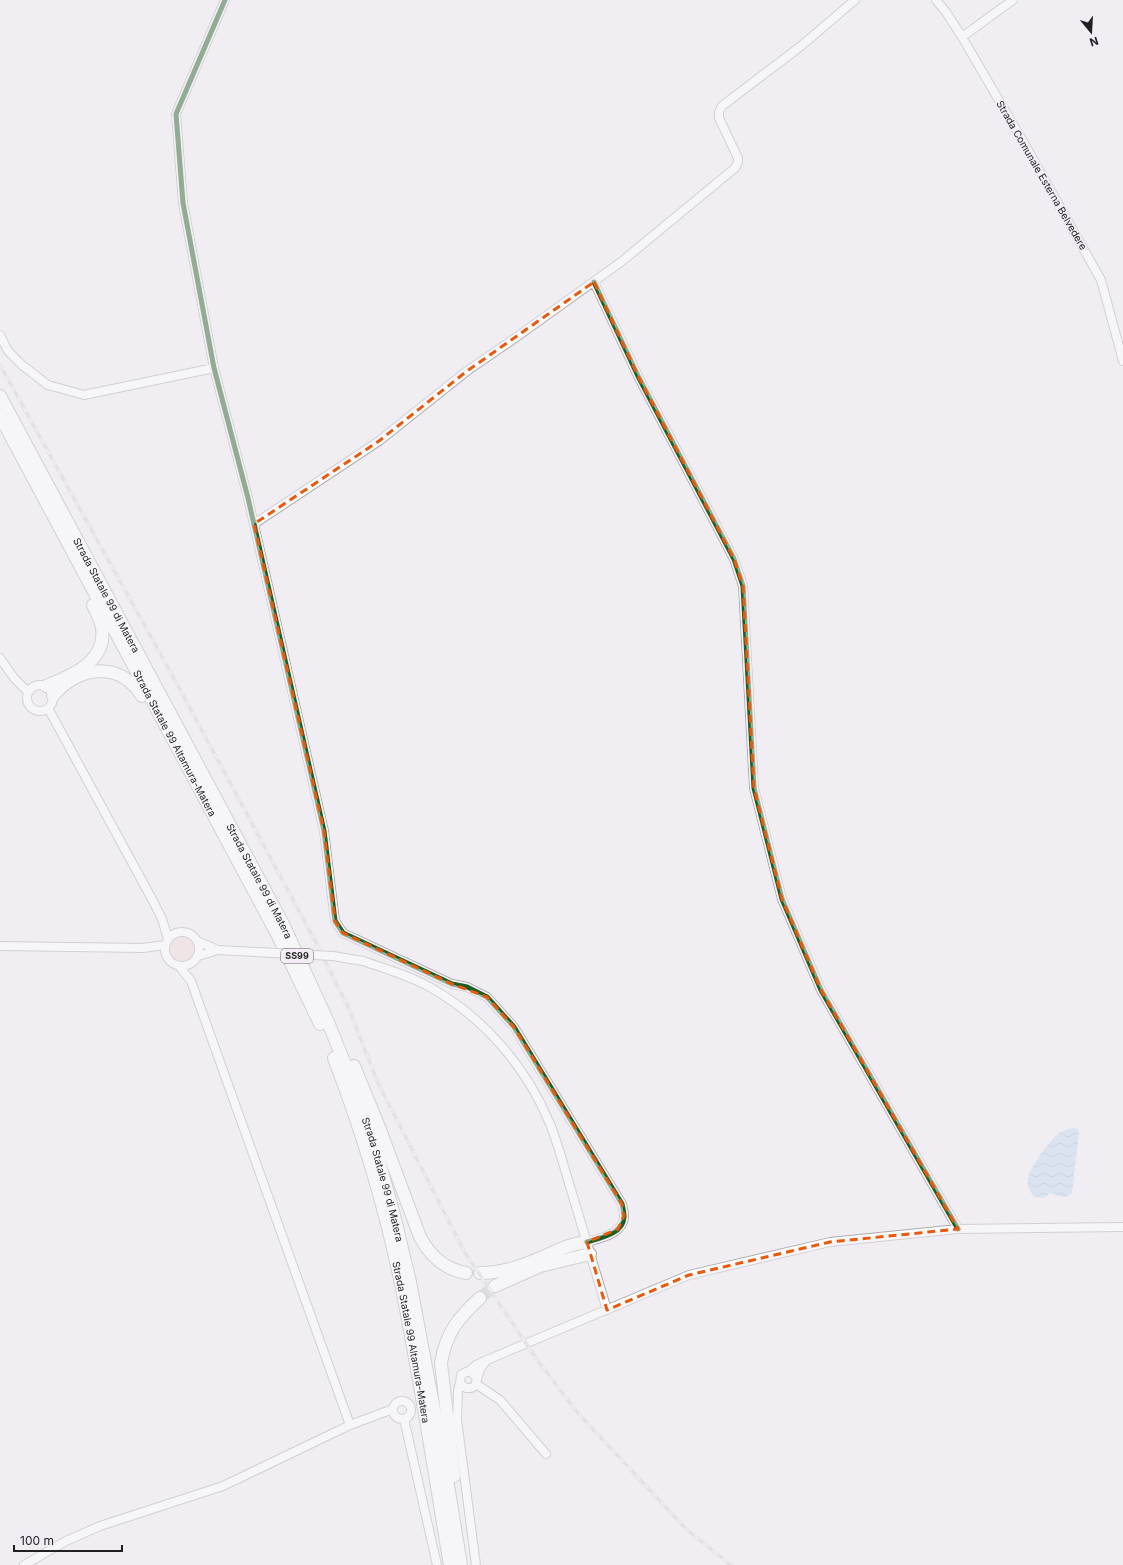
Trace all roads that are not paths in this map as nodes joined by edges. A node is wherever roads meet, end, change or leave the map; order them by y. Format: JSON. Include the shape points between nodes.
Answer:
{"nodes":[{"id":1,"x":225,"y":0,"type":"edge"},
{"id":2,"x":855,"y":0,"type":"edge"},
{"id":3,"x":936,"y":0,"type":"edge"},
{"id":4,"x":1013,"y":0,"type":"edge"},
{"id":5,"x":962,"y":38,"type":"junction"},
{"id":6,"x":594,"y":282,"type":"junction"},
{"id":7,"x":0,"y":335,"type":"edge"},
{"id":8,"x":1123,"y":361,"type":"edge"},
{"id":9,"x":214,"y":368,"type":"junction"},
{"id":10,"x":0,"y":396,"type":"edge"},
{"id":11,"x":0,"y":417,"type":"edge"},
{"id":12,"x":254,"y":524,"type":"junction"},
{"id":13,"x":0,"y":658,"type":"edge"},
{"id":14,"x":46,"y":686,"type":"junction"},
{"id":15,"x":28,"y":692,"type":"junction"},
{"id":16,"x":53,"y":696,"type":"junction"},
{"id":17,"x":48,"y":708,"type":"junction"},
{"id":18,"x":221,"y":830,"type":"junction"},
{"id":19,"x":162,"y":919,"type":"junction"},
{"id":20,"x":283,"y":924,"type":"junction"},
{"id":21,"x":178,"y":932,"type":"junction"},
{"id":22,"x":197,"y":941,"type":"junction"},
{"id":23,"x":167,"y":942,"type":"junction"},
{"id":24,"x":0,"y":946,"type":"edge"},
{"id":25,"x":143,"y":948,"type":"junction"},
{"id":26,"x":218,"y":950,"type":"junction"},
{"id":27,"x":166,"y":956,"type":"junction"},
{"id":28,"x":196,"y":959,"type":"junction"},
{"id":29,"x":180,"y":966,"type":"junction"},
{"id":30,"x":191,"y":981,"type":"junction"},
{"id":31,"x":1123,"y":1228,"type":"edge"},
{"id":32,"x":958,"y":1229,"type":"junction"},
{"id":33,"x":586,"y":1242,"type":"junction"},
{"id":34,"x":590,"y":1254,"type":"junction"},
{"id":35,"x":466,"y":1273,"type":"dead end"},
{"id":36,"x":480,"y":1273,"type":"dead end"},
{"id":37,"x":495,"y":1286,"type":"tunnel mouth"},
{"id":38,"x":480,"y":1298,"type":"tunnel mouth"},
{"id":39,"x":607,"y":1310,"type":"junction"},
{"id":40,"x":487,"y":1360,"type":"junction"},
{"id":41,"x":469,"y":1371,"type":"junction"},
{"id":42,"x":477,"y":1381,"type":"junction"},
{"id":43,"x":460,"y":1383,"type":"junction"},
{"id":44,"x":468,"y":1389,"type":"junction"},
{"id":45,"x":457,"y":1405,"type":"junction"},
{"id":46,"x":392,"y":1409,"type":"junction"},
{"id":47,"x":404,"y":1419,"type":"junction"},
{"id":48,"x":350,"y":1425,"type":"junction"},
{"id":49,"x":546,"y":1454,"type":"dead end"},
{"id":50,"x":24,"y":1565,"type":"edge"},
{"id":51,"x":437,"y":1565,"type":"edge"},
{"id":52,"x":450,"y":1565,"type":"edge"},
{"id":53,"x":461,"y":1565,"type":"edge"},
{"id":54,"x":476,"y":1565,"type":"edge"}],
"edges":[{"from":1,"to":9,"type":"street","via":[[176,114],[183,203]]},
{"from":2,"to":6,"type":"street","via":[[801,46],[722,106],[719,118],[738,158],[735,168]]},
{"from":3,"to":5,"type":"street","name":"Strada Comunale Esterna Belvedere"},
{"from":4,"to":5,"type":"street"},
{"from":5,"to":8,"type":"street","name":"Strada Comunale Esterna Belvedere","via":[[1101,280]]},
{"from":6,"to":12,"type":"street","via":[[467,371],[379,441]]},
{"from":6,"to":32,"type":"street","via":[[638,376],[734,559],[743,586],[754,788],[782,899],[821,990]]},
{"from":7,"to":9,"type":"street","via":[[8,351],[48,385],[84,395]]},
{"from":9,"to":12,"type":"street"},
{"from":10,"to":20,"type":"highway","name":"Strada Statale 99 di Matera","number":"SS99"},
{"from":11,"to":14,"type":"highway","via":[[15,454],[102,628],[102,641],[91,662]]},
{"from":11,"to":18,"type":"highway","name":"Strada Statale 99 Altamura-Matera","number":"SS99"},
{"from":12,"to":33,"type":"street","via":[[324,831],[335,921],[343,933],[452,984],[467,987],[486,997],[514,1027],[622,1204],[623,1223],[618,1229],[605,1237]]},
{"from":13,"to":15,"type":"street"},
{"from":14,"to":15,"type":"street","via":[[33,686]]},
{"from":14,"to":16,"type":"street"},
{"from":15,"to":17,"type":"street","via":[[27,701],[32,708],[40,711]]},
{"from":16,"to":17,"type":"street"},
{"from":16,"to":18,"type":"highway","via":[[66,683],[83,674],[98,671],[126,678],[136,686],[177,760]]},
{"from":17,"to":19,"type":"street"},
{"from":18,"to":52,"type":"highway","name":"Strada Statale 99 Altamura-Matera","number":"SS99","via":[[277,934],[320,1025],[363,1140],[401,1284]]},
{"from":19,"to":21,"type":"street"},
{"from":19,"to":23,"type":"street"},
{"from":20,"to":35,"type":"highway","via":[[320,990],[348,1051],[425,1247],[448,1268]]},
{"from":20,"to":53,"type":"highway","name":"Strada Statale 99 di Matera","number":"SS99","via":[[351,1079],[372,1136],[393,1211],[411,1290]]},
{"from":21,"to":22,"type":"street","via":[[189,934]]},
{"from":21,"to":23,"type":"street"},
{"from":22,"to":26,"type":"street"},
{"from":22,"to":28,"type":"street","via":[[199,951]]},
{"from":23,"to":25,"type":"street"},
{"from":23,"to":27,"type":"street"},
{"from":24,"to":25,"type":"street"},
{"from":25,"to":27,"type":"street"},
{"from":26,"to":28,"type":"street"},
{"from":26,"to":33,"type":"street","bridge":true,"via":[[363,960],[412,978],[456,1004],[488,1030],[516,1063],[535,1094],[550,1124]]},
{"from":27,"to":29,"type":"street","via":[[171,963]]},
{"from":28,"to":29,"type":"street"},
{"from":28,"to":30,"type":"street"},
{"from":29,"to":30,"type":"street"},
{"from":30,"to":48,"type":"street"},
{"from":31,"to":32,"type":"street"},
{"from":32,"to":39,"type":"street","via":[[830,1242],[689,1275]]},
{"from":33,"to":34,"type":"street"},
{"from":33,"to":36,"type":"highway","via":[[574,1243],[509,1270]]},
{"from":34,"to":37,"type":"highway","via":[[540,1266]]},
{"from":34,"to":39,"type":"street"},
{"from":38,"to":53,"type":"highway","via":[[463,1313],[452,1329],[444,1346],[441,1363]]},
{"from":39,"to":40,"type":"street"},
{"from":40,"to":41,"type":"street"},
{"from":40,"to":42,"type":"street","via":[[480,1369]]},
{"from":41,"to":42,"type":"street","via":[[474,1373]]},
{"from":41,"to":43,"type":"street","via":[[462,1375]]},
{"from":42,"to":44,"type":"street"},
{"from":42,"to":49,"type":"street","via":[[500,1400]]},
{"from":43,"to":44,"type":"street"},
{"from":43,"to":45,"type":"street"},
{"from":44,"to":45,"type":"street"},
{"from":45,"to":54,"type":"street"},
{"from":46,"to":47,"type":"street","via":[[396,1417]]},
{"from":46,"to":47,"type":"street","via":[[398,1401],[407,1402],[411,1407],[411,1413]]},
{"from":46,"to":48,"type":"street"},
{"from":47,"to":51,"type":"street"},
{"from":48,"to":50,"type":"street","via":[[223,1486],[100,1526],[66,1541]]}]}
